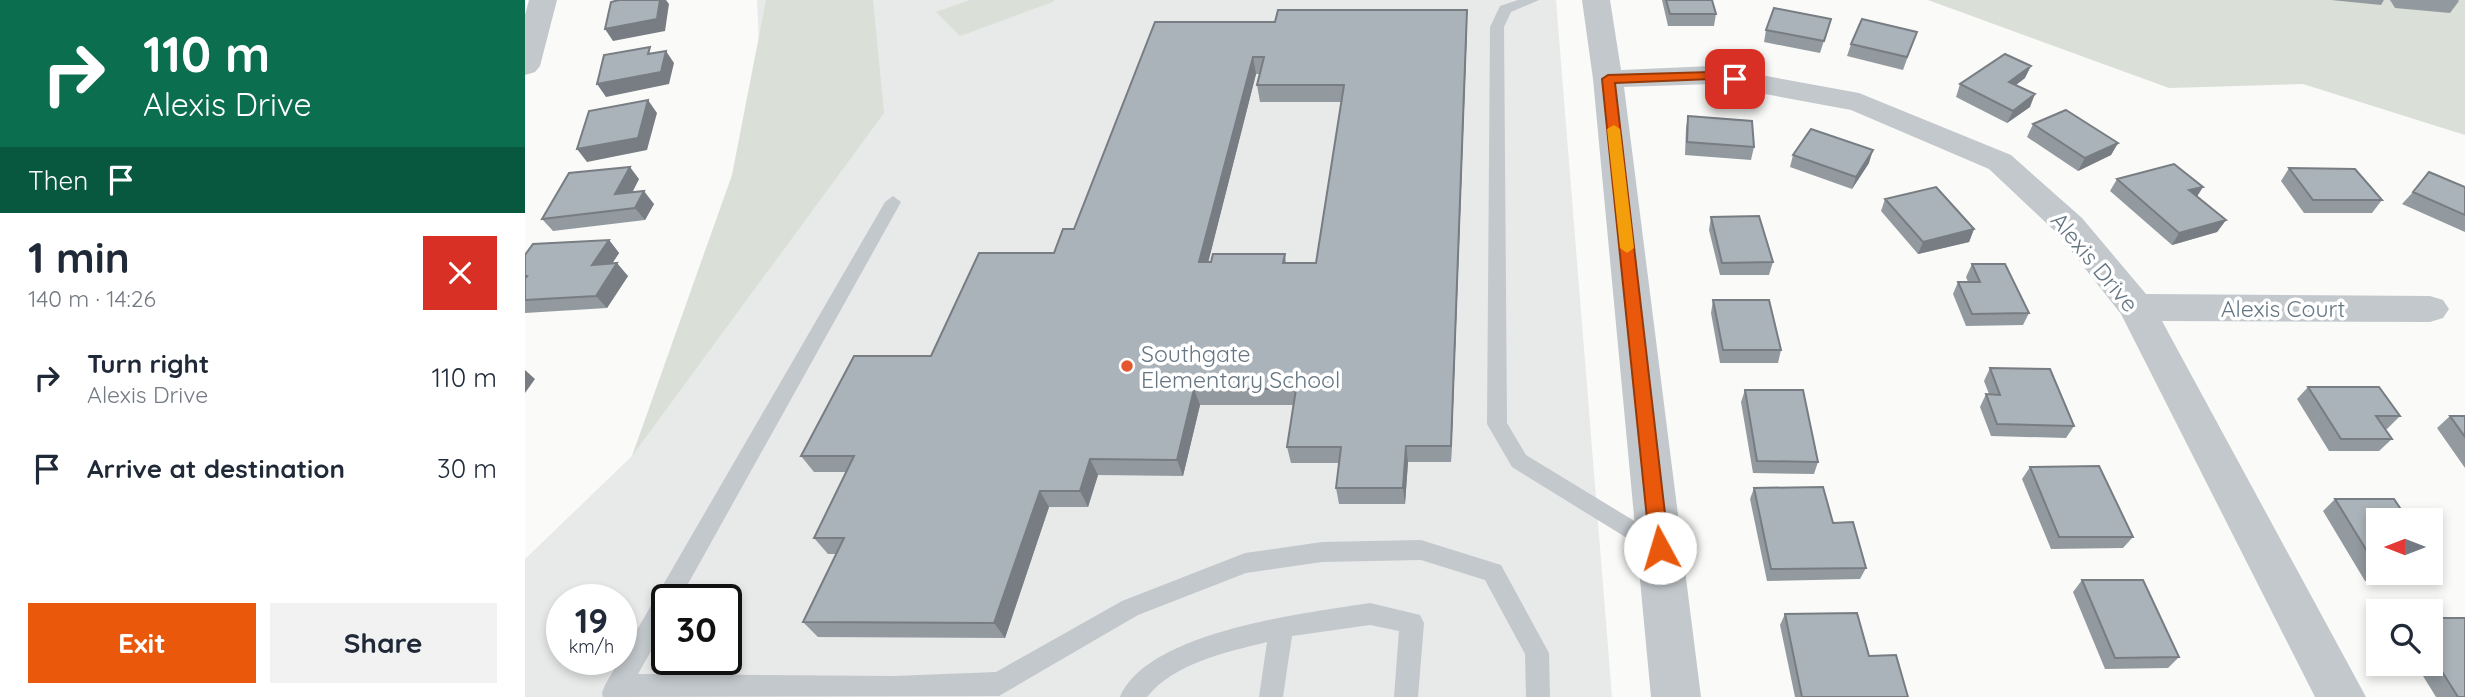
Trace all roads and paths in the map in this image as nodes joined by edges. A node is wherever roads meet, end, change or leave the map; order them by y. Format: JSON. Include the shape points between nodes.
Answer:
{"nodes":[{"id":1,"x":543,"y":0,"type":"edge"},
{"id":2,"x":1532,"y":0,"type":"edge"},
{"id":3,"x":1596,"y":0,"type":"edge"},
{"id":4,"x":525,"y":66,"type":"edge"},
{"id":5,"x":1608,"y":79,"type":"junction"},
{"id":6,"x":893,"y":202,"type":"dead end"},
{"id":7,"x":2136,"y":307,"type":"junction"},
{"id":8,"x":2430,"y":309,"type":"dead end"},
{"id":9,"x":1660,"y":548,"type":"junction"},
{"id":10,"x":1281,"y":627,"type":"junction"},
{"id":11,"x":976,"y":691,"type":"edge"},
{"id":12,"x":615,"y":692,"type":"edge"},
{"id":13,"x":830,"y":692,"type":"edge"},
{"id":14,"x":1132,"y":697,"type":"edge"},
{"id":15,"x":1271,"y":697,"type":"edge"},
{"id":16,"x":1406,"y":697,"type":"edge"},
{"id":17,"x":1538,"y":697,"type":"edge"},
{"id":18,"x":1676,"y":697,"type":"edge"},
{"id":19,"x":2341,"y":697,"type":"edge"}],
"edges":[{"from":1,"to":4,"type":"street"},
{"from":2,"to":9,"type":"lane","via":[[1505,9],[1497,27],[1497,424],[1519,461]]},
{"from":3,"to":5,"type":"street"},
{"from":5,"to":7,"type":"street","name":"Alexis Drive","via":[[1711,75],[1859,103],[1926,130],[2000,162],[2070,226]]},
{"from":5,"to":9,"type":"street"},
{"from":6,"to":12,"type":"lane"},
{"from":7,"to":8,"type":"street","name":"Alexis Court"},
{"from":7,"to":19,"type":"street","name":"Alexis Drive"},
{"from":9,"to":18,"type":"street"},
{"from":10,"to":14,"type":"lane","via":[[1204,647],[1140,684]]},
{"from":10,"to":15,"type":"lane"},
{"from":10,"to":16,"type":"lane","via":[[1370,614],[1412,623]]},
{"from":11,"to":13,"type":"lane"},
{"from":11,"to":17,"type":"lane","via":[[999,684],[1130,608],[1245,564],[1322,551],[1421,550],[1493,572],[1538,653]]},
{"from":12,"to":13,"type":"lane"}]}
